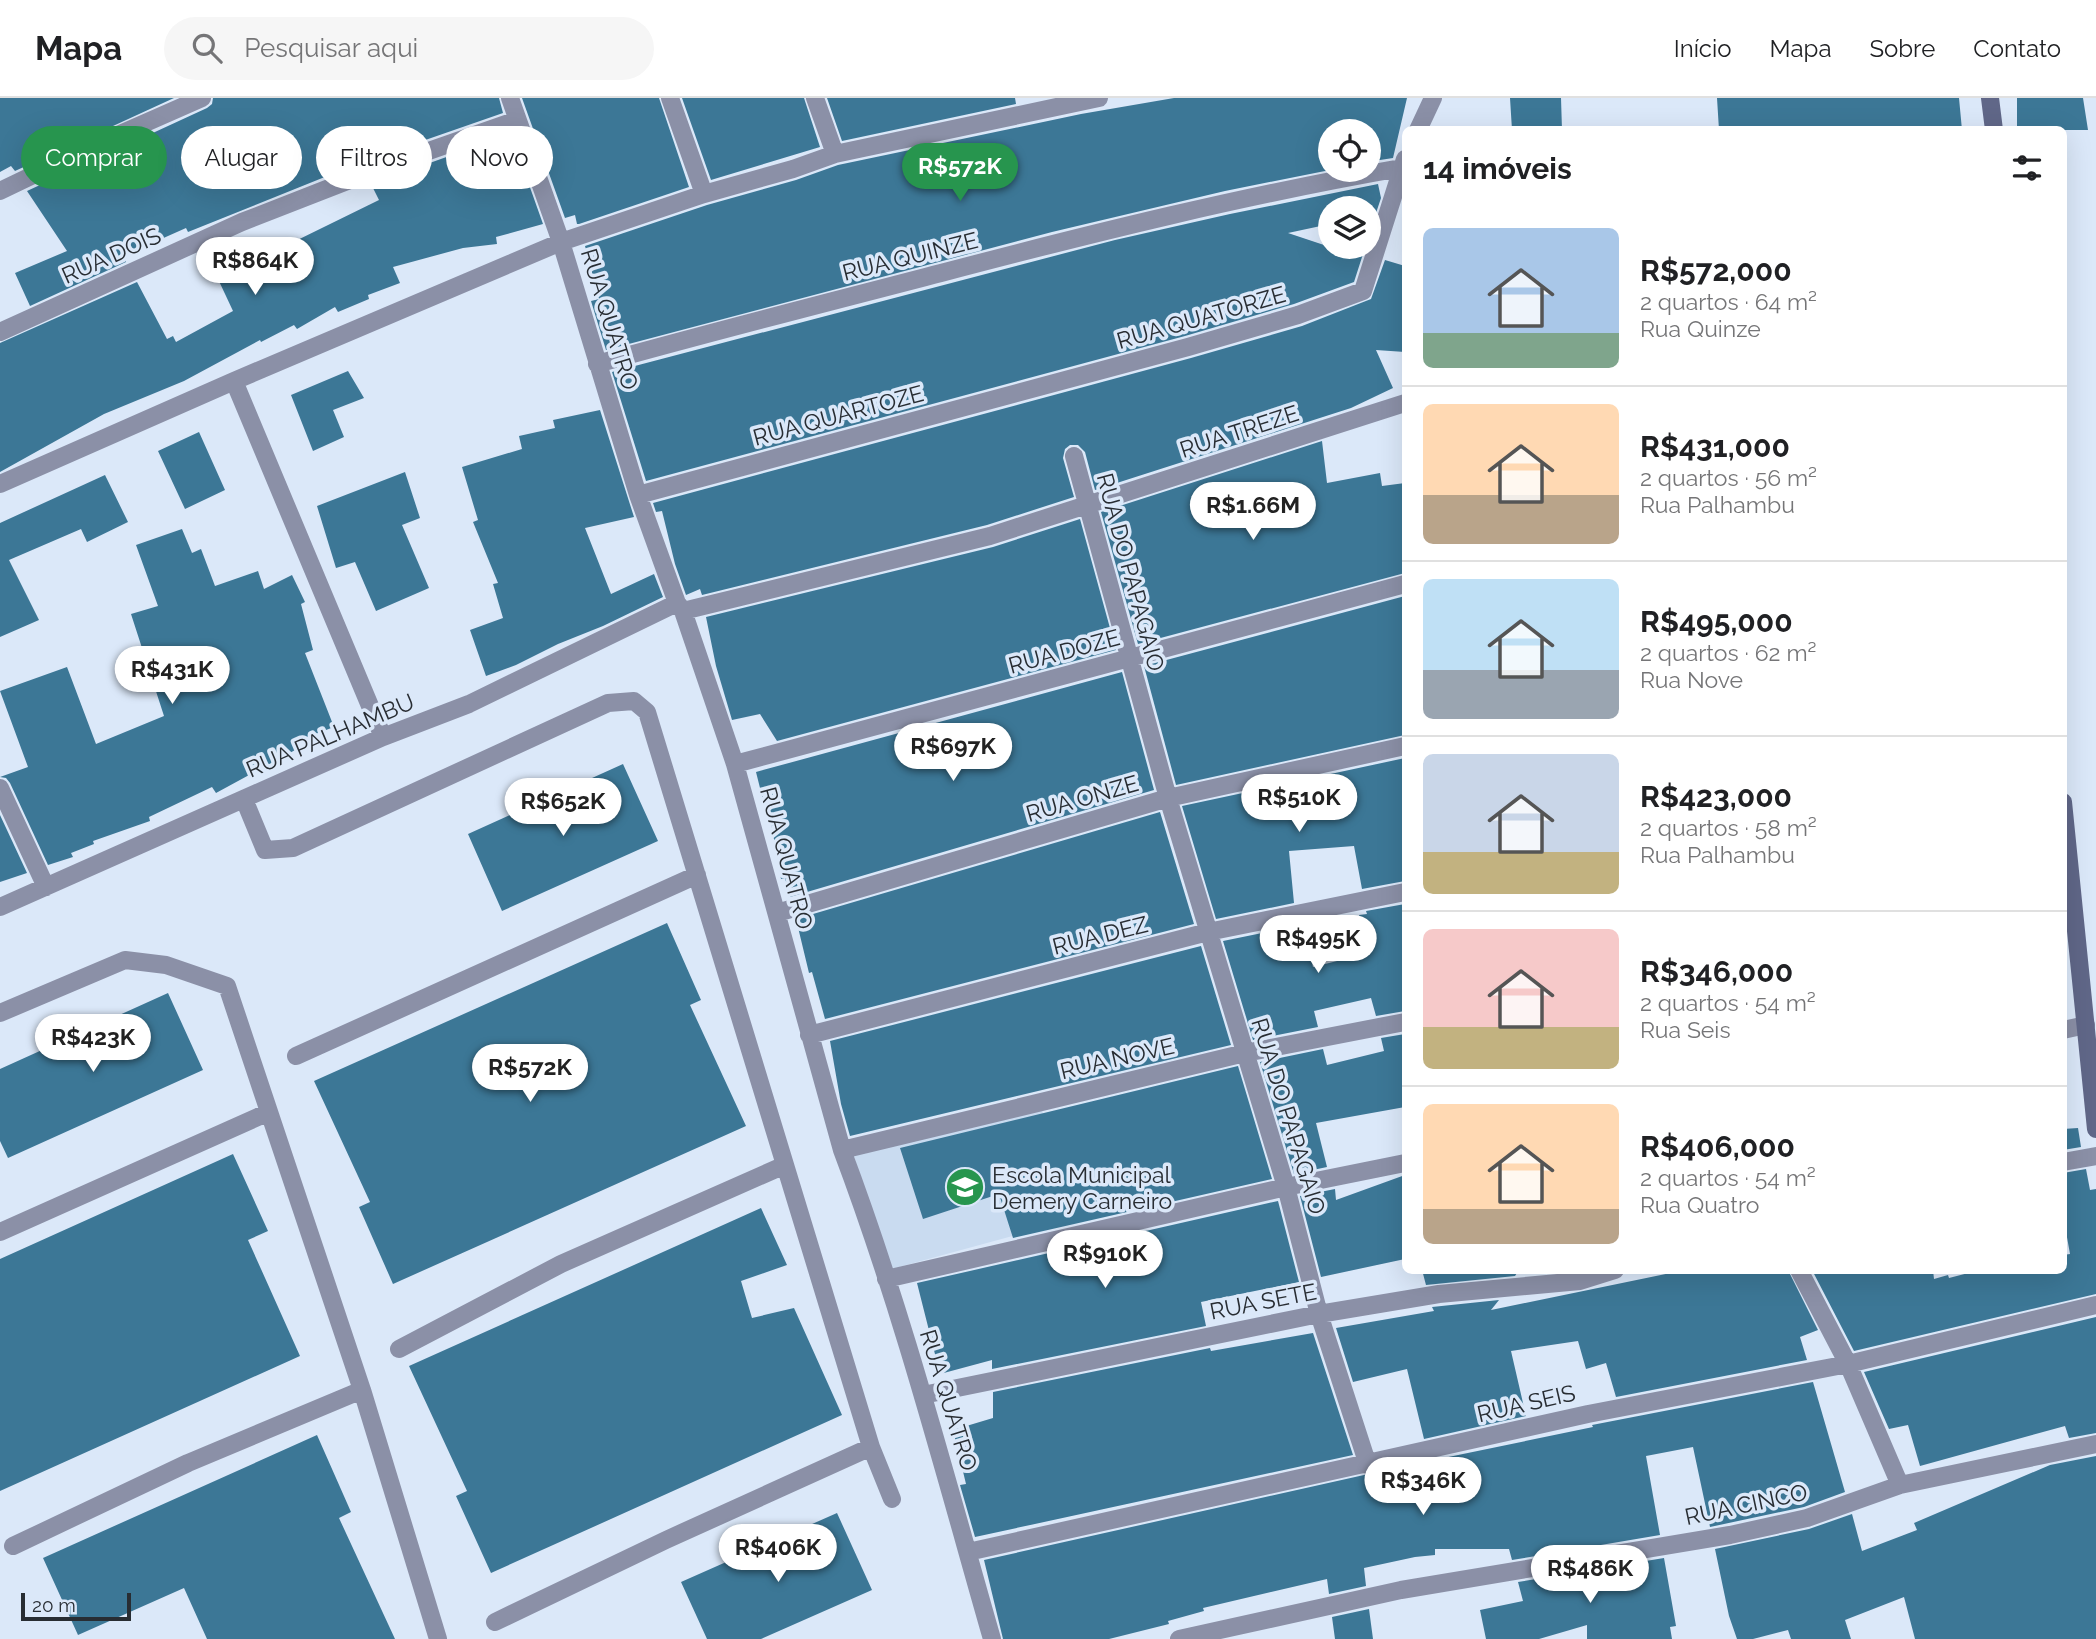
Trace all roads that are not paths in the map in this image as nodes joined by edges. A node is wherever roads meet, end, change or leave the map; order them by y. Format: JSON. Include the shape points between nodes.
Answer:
{"nodes":[{"id":1,"x":202,"y":98,"type":"edge"},
{"id":2,"x":510,"y":98,"type":"edge"},
{"id":3,"x":670,"y":98,"type":"edge"},
{"id":4,"x":815,"y":98,"type":"edge"},
{"id":5,"x":1098,"y":98,"type":"edge"},
{"id":6,"x":1433,"y":98,"type":"edge"},
{"id":7,"x":1990,"y":98,"type":"edge"},
{"id":8,"x":517,"y":120,"type":"junction"},
{"id":9,"x":1420,"y":126,"type":"edge"},
{"id":10,"x":1994,"y":126,"type":"edge"},
{"id":11,"x":835,"y":154,"type":"junction"},
{"id":12,"x":1402,"y":163,"type":"edge"},
{"id":13,"x":1402,"y":166,"type":"edge"},
{"id":14,"x":0,"y":191,"type":"edge"},
{"id":15,"x":704,"y":194,"type":"junction"},
{"id":16,"x":561,"y":242,"type":"junction"},
{"id":17,"x":0,"y":331,"type":"edge"},
{"id":18,"x":597,"y":364,"type":"junction"},
{"id":19,"x":234,"y":380,"type":"junction"},
{"id":20,"x":1051,"y":384,"type":"joint"},
{"id":21,"x":1402,"y":404,"type":"edge"},
{"id":22,"x":1074,"y":456,"type":"dead end"},
{"id":23,"x":0,"y":484,"type":"edge"},
{"id":24,"x":638,"y":495,"type":"junction"},
{"id":25,"x":1089,"y":506,"type":"junction"},
{"id":26,"x":1402,"y":585,"type":"edge"},
{"id":27,"x":680,"y":607,"type":"junction"},
{"id":28,"x":1129,"y":659,"type":"junction"},
{"id":29,"x":383,"y":737,"type":"junction"},
{"id":30,"x":1402,"y":747,"type":"edge"},
{"id":31,"x":735,"y":764,"type":"junction"},
{"id":32,"x":0,"y":788,"type":"edge"},
{"id":33,"x":1168,"y":798,"type":"junction"},
{"id":34,"x":244,"y":799,"type":"junction"},
{"id":35,"x":697,"y":875,"type":"junction"},
{"id":36,"x":2067,"y":884,"type":"edge"},
{"id":37,"x":46,"y":887,"type":"junction"},
{"id":38,"x":1402,"y":893,"type":"edge"},
{"id":39,"x":2068,"y":904,"type":"edge"},
{"id":40,"x":0,"y":907,"type":"edge"},
{"id":41,"x":777,"y":913,"type":"junction"},
{"id":42,"x":1208,"y":932,"type":"junction"},
{"id":43,"x":0,"y":1013,"type":"edge"},
{"id":44,"x":1402,"y":1023,"type":"edge"},
{"id":45,"x":2086,"y":1025,"type":"junction"},
{"id":46,"x":2067,"y":1029,"type":"edge"},
{"id":47,"x":809,"y":1035,"type":"junction"},
{"id":48,"x":1245,"y":1053,"type":"junction"},
{"id":49,"x":296,"y":1056,"type":"dead end"},
{"id":50,"x":269,"y":1112,"type":"junction"},
{"id":51,"x":2096,"y":1129,"type":"edge"},
{"id":52,"x":842,"y":1150,"type":"junction"},
{"id":53,"x":2096,"y":1156,"type":"edge"},
{"id":54,"x":2067,"y":1161,"type":"edge"},
{"id":55,"x":1402,"y":1164,"type":"edge"},
{"id":56,"x":785,"y":1165,"type":"junction"},
{"id":57,"x":1286,"y":1187,"type":"junction"},
{"id":58,"x":0,"y":1232,"type":"edge"},
{"id":59,"x":1602,"y":1274,"type":"edge"},
{"id":60,"x":1801,"y":1274,"type":"edge"},
{"id":61,"x":886,"y":1279,"type":"junction"},
{"id":62,"x":2096,"y":1305,"type":"edge"},
{"id":63,"x":1319,"y":1314,"type":"junction"},
{"id":64,"x":399,"y":1349,"type":"dead end"},
{"id":65,"x":1848,"y":1364,"type":"junction"},
{"id":66,"x":362,"y":1390,"type":"junction"},
{"id":67,"x":923,"y":1395,"type":"junction"},
{"id":68,"x":2096,"y":1444,"type":"edge"},
{"id":69,"x":871,"y":1447,"type":"junction"},
{"id":70,"x":1368,"y":1465,"type":"junction"},
{"id":71,"x":1900,"y":1485,"type":"junction"},
{"id":72,"x":892,"y":1499,"type":"dead end"},
{"id":73,"x":13,"y":1546,"type":"dead end"},
{"id":74,"x":968,"y":1552,"type":"junction"},
{"id":75,"x":495,"y":1622,"type":"dead end"},
{"id":76,"x":438,"y":1639,"type":"edge"},
{"id":77,"x":992,"y":1639,"type":"edge"},
{"id":78,"x":1179,"y":1639,"type":"edge"}],
"edges":[{"from":1,"to":14,"type":"street"},
{"from":2,"to":8,"type":"street","name":"RUA QUATRO"},
{"from":3,"to":15,"type":"street"},
{"from":4,"to":11,"type":"street"},
{"from":5,"to":11,"type":"street"},
{"from":6,"to":9,"type":"street"},
{"from":7,"to":10,"type":"street"},
{"from":8,"to":16,"type":"street","name":"RUA QUATRO"},
{"from":8,"to":17,"type":"street","name":"RUA DOIS","via":[[242,222]]},
{"from":11,"to":15,"type":"street"},
{"from":12,"to":18,"type":"street","name":"RUA QUINZE","via":[[1013,254]]},
{"from":13,"to":20,"type":"street","name":"RUA QUATORZE","via":[[1363,291],[1298,315]]},
{"from":15,"to":16,"type":"street"},
{"from":16,"to":18,"type":"street","name":"RUA QUATRO"},
{"from":16,"to":19,"type":"street"},
{"from":18,"to":24,"type":"street","name":"RUA QUATRO"},
{"from":19,"to":23,"type":"street"},
{"from":19,"to":29,"type":"street"},
{"from":20,"to":24,"type":"street","name":"RUA QUARTOZE"},
{"from":21,"to":25,"type":"street","name":"RUA TREZE"},
{"from":22,"to":25,"type":"street","name":"RUA DO PAPAGAIO"},
{"from":24,"to":27,"type":"street","name":"RUA QUATRO"},
{"from":25,"to":27,"type":"street","via":[[978,539]]},
{"from":25,"to":28,"type":"street","name":"RUA DO PAPAGAIO"},
{"from":26,"to":28,"type":"street","name":"RUA DOZE"},
{"from":27,"to":29,"type":"street","name":"RUA PALHAMBU","via":[[470,704]]},
{"from":27,"to":31,"type":"street","name":"RUA QUATRO"},
{"from":28,"to":31,"type":"street","name":"RUA DOZE"},
{"from":28,"to":33,"type":"street","name":"RUA DO PAPAGAIO"},
{"from":29,"to":34,"type":"street","name":"RUA PALHAMBU"},
{"from":30,"to":33,"type":"street","name":"RUA ONZE"},
{"from":31,"to":41,"type":"street","name":"RUA QUATRO"},
{"from":32,"to":37,"type":"street"},
{"from":33,"to":41,"type":"street","name":"RUA ONZE"},
{"from":33,"to":42,"type":"street","name":"RUA DO PAPAGAIO"},
{"from":34,"to":35,"type":"street","via":[[265,850],[293,848],[608,703],[634,701],[646,712]]},
{"from":34,"to":37,"type":"street","name":"RUA PALHAMBU"},
{"from":35,"to":49,"type":"street"},
{"from":35,"to":56,"type":"street"},
{"from":36,"to":39,"type":"street"},
{"from":37,"to":40,"type":"street","name":"RUA PALHAMBU"},
{"from":38,"to":42,"type":"street","name":"RUA DEZ"},
{"from":39,"to":45,"type":"street"},
{"from":41,"to":47,"type":"street","name":"RUA QUATRO"},
{"from":42,"to":47,"type":"street","name":"RUA DEZ"},
{"from":42,"to":48,"type":"street","name":"RUA DO PAPAGAIO"},
{"from":43,"to":50,"type":"street","via":[[125,960],[166,965],[227,986]]},
{"from":44,"to":48,"type":"street","name":"RUA NOVE"},
{"from":45,"to":46,"type":"street"},
{"from":45,"to":51,"type":"street"},
{"from":47,"to":52,"type":"street","name":"RUA QUATRO"},
{"from":48,"to":52,"type":"street","name":"RUA NOVE"},
{"from":48,"to":57,"type":"street","name":"RUA DO PAPAGAIO"},
{"from":50,"to":58,"type":"street"},
{"from":50,"to":66,"type":"street"},
{"from":52,"to":61,"type":"street","name":"RUA QUATRO"},
{"from":53,"to":54,"type":"street"},
{"from":55,"to":57,"type":"street"},
{"from":56,"to":64,"type":"street","via":[[561,1264]]},
{"from":56,"to":69,"type":"street"},
{"from":57,"to":61,"type":"street"},
{"from":57,"to":63,"type":"street","name":"RUA DO PAPAGAIO"},
{"from":59,"to":63,"type":"street","name":"RUA SETE","via":[[1580,1281],[1439,1294]]},
{"from":60,"to":65,"type":"street"},
{"from":61,"to":67,"type":"street","name":"RUA QUATRO"},
{"from":62,"to":65,"type":"street","name":"RUA SEIS"},
{"from":63,"to":67,"type":"street","name":"RUA SETE"},
{"from":63,"to":70,"type":"street","name":"RUA DO PAPAGAIO"},
{"from":65,"to":70,"type":"street","name":"RUA SEIS","via":[[1588,1414]]},
{"from":65,"to":71,"type":"street"},
{"from":66,"to":73,"type":"street","via":[[188,1463]]},
{"from":66,"to":76,"type":"street"},
{"from":67,"to":74,"type":"street","name":"RUA QUATRO"},
{"from":68,"to":71,"type":"street","name":"RUA CINCO"},
{"from":69,"to":72,"type":"street"},
{"from":69,"to":75,"type":"street"},
{"from":70,"to":74,"type":"street","name":"RUA SEIS"},
{"from":71,"to":78,"type":"street","name":"RUA CINCO","via":[[1807,1518],[1730,1535],[1401,1590]]},
{"from":74,"to":77,"type":"street","name":"RUA QUATRO"}]}
